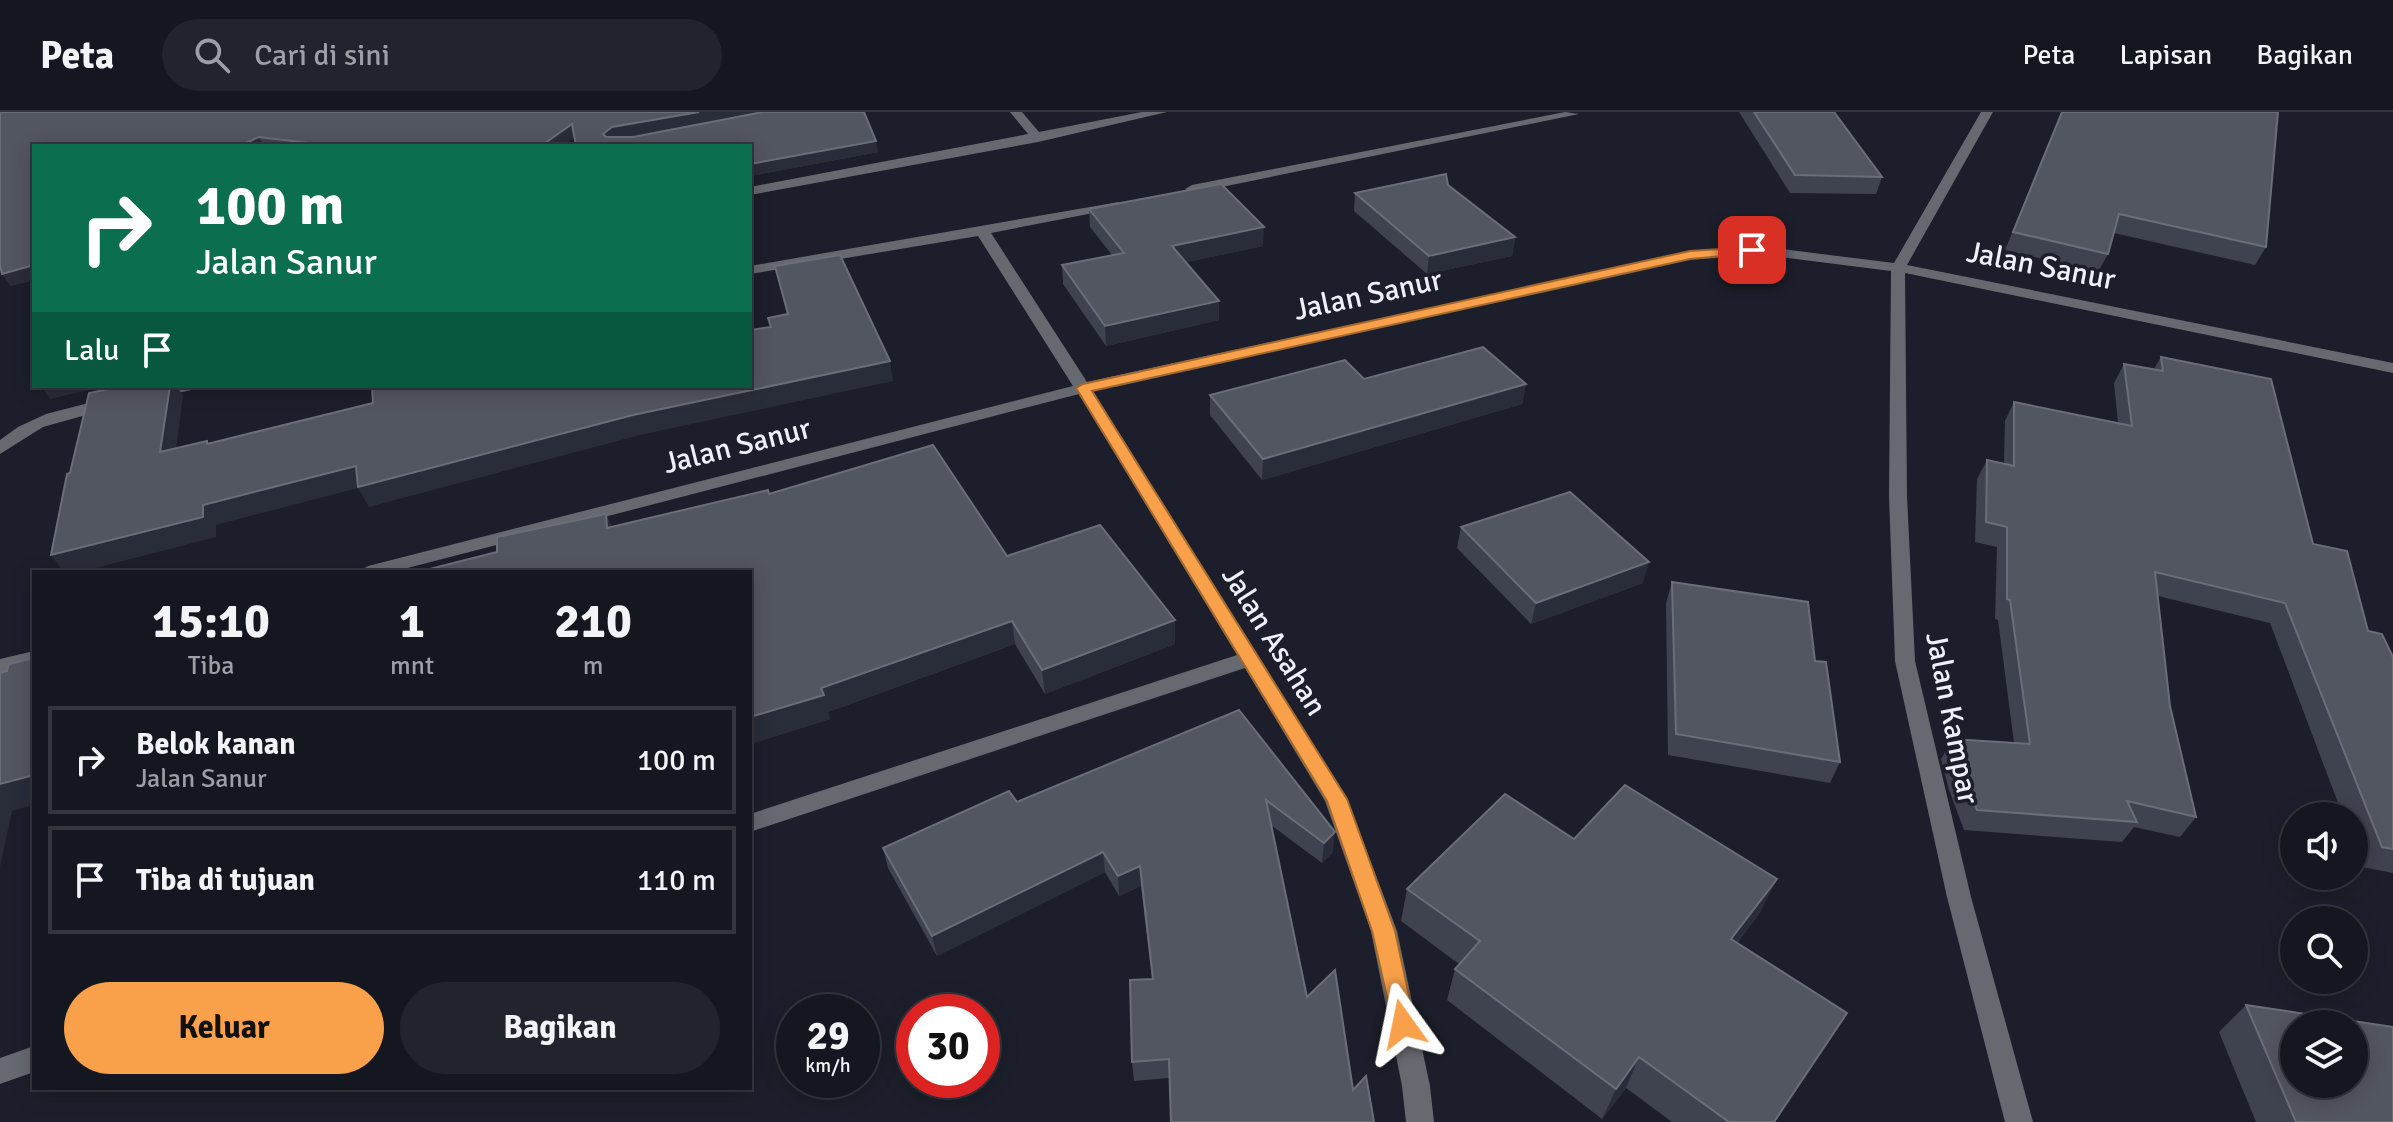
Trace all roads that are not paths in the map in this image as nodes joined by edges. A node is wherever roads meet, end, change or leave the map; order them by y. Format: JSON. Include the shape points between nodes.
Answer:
{"nodes":[{"id":1,"x":1016,"y":112,"type":"edge"},
{"id":2,"x":1161,"y":112,"type":"edge"},
{"id":3,"x":1987,"y":112,"type":"edge"},
{"id":4,"x":1573,"y":114,"type":"edge"},
{"id":5,"x":1038,"y":138,"type":"junction"},
{"id":6,"x":752,"y":191,"type":"edge"},
{"id":7,"x":1184,"y":191,"type":"edge"},
{"id":8,"x":1122,"y":203,"type":"edge"},
{"id":9,"x":982,"y":231,"type":"junction"},
{"id":10,"x":1898,"y":268,"type":"junction"},
{"id":11,"x":752,"y":270,"type":"edge"},
{"id":12,"x":2393,"y":368,"type":"edge"},
{"id":13,"x":180,"y":388,"type":"edge"},
{"id":14,"x":1083,"y":388,"type":"junction"},
{"id":15,"x":0,"y":449,"type":"edge"},
{"id":16,"x":376,"y":570,"type":"edge"},
{"id":17,"x":32,"y":658,"type":"edge"},
{"id":18,"x":1249,"y":659,"type":"junction"},
{"id":19,"x":0,"y":666,"type":"edge"},
{"id":20,"x":752,"y":822,"type":"edge"},
{"id":21,"x":32,"y":1060,"type":"edge"},
{"id":22,"x":0,"y":1071,"type":"edge"},
{"id":23,"x":1420,"y":1122,"type":"edge"},
{"id":24,"x":2019,"y":1122,"type":"edge"}],
"edges":[{"from":1,"to":5,"type":"street"},
{"from":2,"to":5,"type":"street"},
{"from":3,"to":10,"type":"street"},
{"from":4,"to":7,"type":"street"},
{"from":5,"to":6,"type":"street"},
{"from":8,"to":9,"type":"street"},
{"from":9,"to":11,"type":"street"},
{"from":9,"to":14,"type":"street","name":"Jalan Asahan"},
{"from":10,"to":12,"type":"street","name":"Jalan Sanur"},
{"from":10,"to":14,"type":"street","name":"Jalan Sanur","via":[[1776,251],[1690,255]]},
{"from":10,"to":24,"type":"street","name":"Jalan Kampar","via":[[1898,496],[1905,661],[1959,897]]},
{"from":13,"to":15,"type":"street","via":[[35,424]]},
{"from":14,"to":16,"type":"street","name":"Jalan Sanur"},
{"from":14,"to":18,"type":"street","name":"Jalan Asahan"},
{"from":17,"to":19,"type":"street"},
{"from":18,"to":20,"type":"street"},
{"from":18,"to":23,"type":"street","name":"Jalan Asahan","via":[[1336,799],[1384,931]]},
{"from":21,"to":22,"type":"street"}]}
